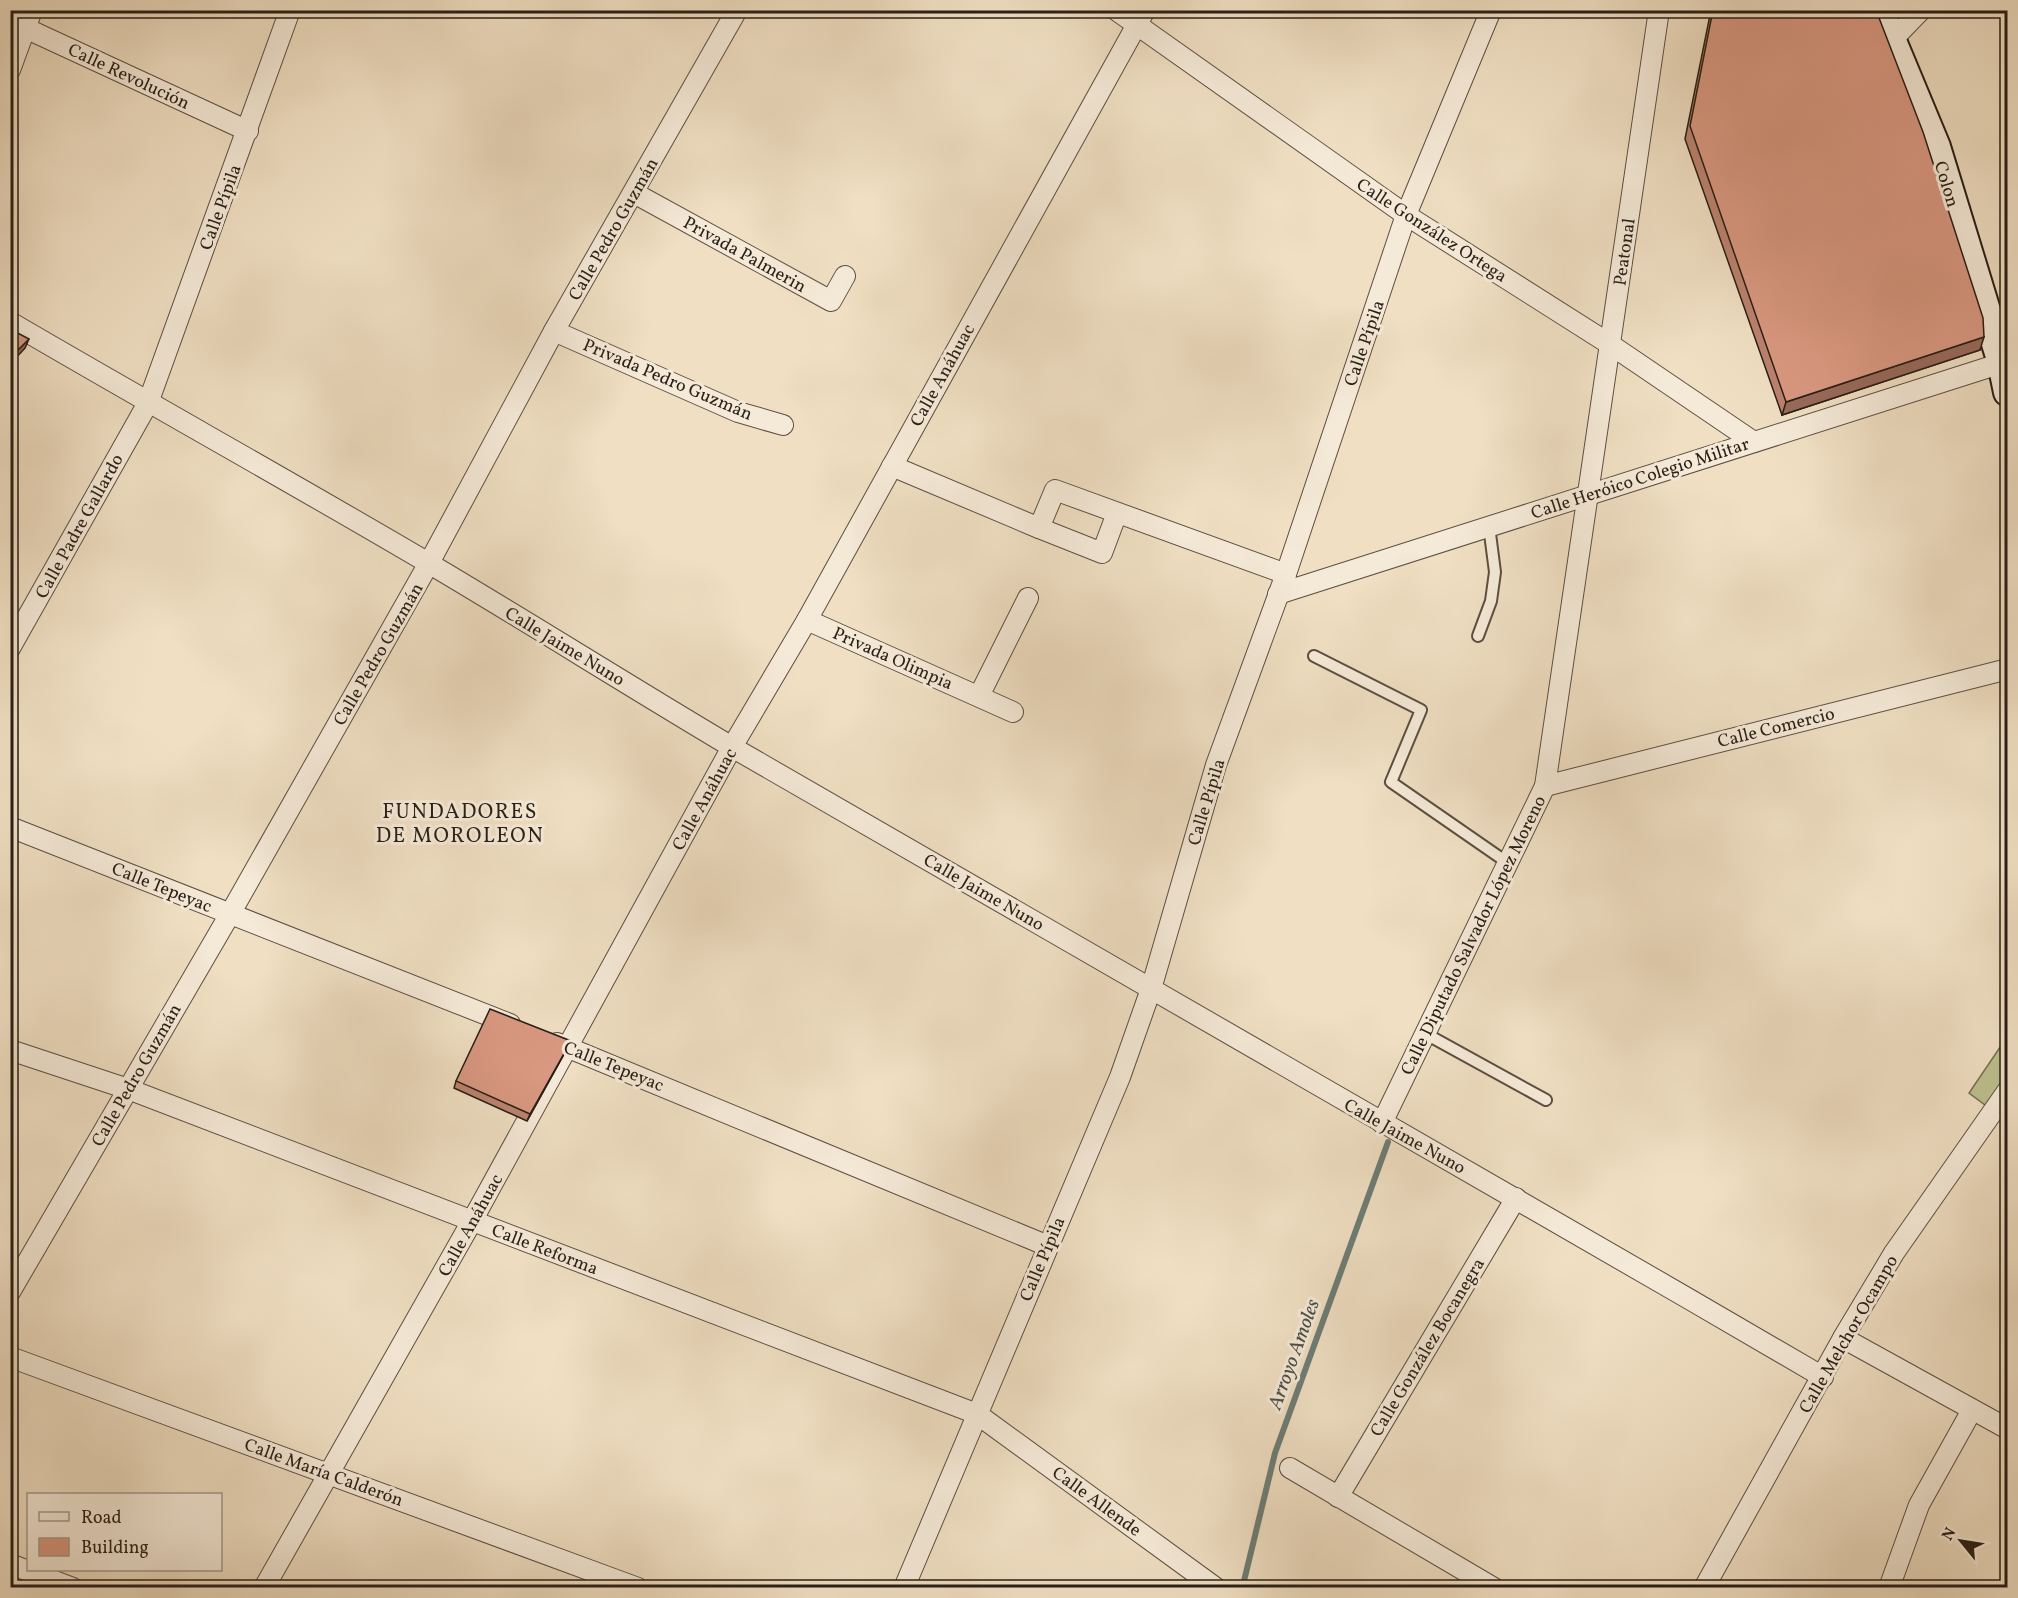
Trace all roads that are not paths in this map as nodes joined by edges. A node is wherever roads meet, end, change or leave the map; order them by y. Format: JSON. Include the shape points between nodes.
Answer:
{"nodes":[{"id":1,"x":290,"y":10,"type":"edge"},
{"id":2,"x":737,"y":10,"type":"edge"},
{"id":3,"x":1116,"y":10,"type":"edge"},
{"id":4,"x":1491,"y":10,"type":"edge"},
{"id":5,"x":1659,"y":10,"type":"edge"},
{"id":6,"x":1879,"y":10,"type":"edge"},
{"id":7,"x":1922,"y":10,"type":"edge"},
{"id":8,"x":1141,"y":18,"type":"edge"},
{"id":9,"x":23,"y":20,"type":"edge"},
{"id":10,"x":1891,"y":41,"type":"junction"},
{"id":11,"x":10,"y":70,"type":"edge"},
{"id":12,"x":248,"y":132,"type":"junction"},
{"id":13,"x":634,"y":193,"type":"junction"},
{"id":14,"x":1406,"y":215,"type":"junction"},
{"id":15,"x":845,"y":276,"type":"dead end"},
{"id":16,"x":10,"y":322,"type":"edge"},
{"id":17,"x":554,"y":331,"type":"junction"},
{"id":18,"x":1611,"y":345,"type":"junction"},
{"id":19,"x":2005,"y":362,"type":"edge"},
{"id":20,"x":2007,"y":392,"type":"edge"},
{"id":21,"x":148,"y":403,"type":"junction"},
{"id":22,"x":783,"y":425,"type":"dead end"},
{"id":23,"x":1754,"y":442,"type":"junction"},
{"id":24,"x":892,"y":466,"type":"junction"},
{"id":25,"x":1589,"y":493,"type":"junction"},
{"id":26,"x":1117,"y":513,"type":"junction"},
{"id":27,"x":1489,"y":526,"type":"junction"},
{"id":28,"x":1039,"y":528,"type":"junction"},
{"id":29,"x":429,"y":563,"type":"junction"},
{"id":30,"x":1286,"y":574,"type":"junction"},
{"id":31,"x":1278,"y":594,"type":"junction"},
{"id":32,"x":1028,"y":598,"type":"dead end"},
{"id":33,"x":807,"y":620,"type":"junction"},
{"id":34,"x":1478,"y":636,"type":"dead end"},
{"id":35,"x":10,"y":648,"type":"edge"},
{"id":36,"x":1314,"y":656,"type":"dead end"},
{"id":37,"x":2007,"y":669,"type":"edge"},
{"id":38,"x":979,"y":696,"type":"junction"},
{"id":39,"x":1013,"y":712,"type":"dead end"},
{"id":40,"x":732,"y":747,"type":"junction"},
{"id":41,"x":1545,"y":786,"type":"junction"},
{"id":42,"x":10,"y":827,"type":"edge"},
{"id":43,"x":1508,"y":864,"type":"junction"},
{"id":44,"x":230,"y":914,"type":"junction"},
{"id":45,"x":1151,"y":988,"type":"junction"},
{"id":46,"x":1426,"y":1034,"type":"junction"},
{"id":47,"x":568,"y":1047,"type":"junction"},
{"id":48,"x":10,"y":1050,"type":"edge"},
{"id":49,"x":128,"y":1089,"type":"junction"},
{"id":50,"x":2007,"y":1090,"type":"edge"},
{"id":51,"x":1546,"y":1100,"type":"dead end"},
{"id":52,"x":1382,"y":1123,"type":"junction"},
{"id":53,"x":1516,"y":1198,"type":"junction"},
{"id":54,"x":472,"y":1221,"type":"junction"},
{"id":55,"x":1048,"y":1246,"type":"junction"},
{"id":56,"x":10,"y":1292,"type":"edge"},
{"id":57,"x":1843,"y":1338,"type":"junction"},
{"id":58,"x":10,"y":1357,"type":"edge"},
{"id":59,"x":1823,"y":1377,"type":"junction"},
{"id":60,"x":1972,"y":1410,"type":"junction"},
{"id":61,"x":977,"y":1414,"type":"junction"},
{"id":62,"x":2007,"y":1429,"type":"edge"},
{"id":63,"x":1290,"y":1468,"type":"dead end"},
{"id":64,"x":328,"y":1474,"type":"junction"},
{"id":65,"x":1338,"y":1497,"type":"junction"},
{"id":66,"x":10,"y":1564,"type":"edge"},
{"id":67,"x":27,"y":1570,"type":"edge"},
{"id":68,"x":29,"y":1571,"type":"edge"},
{"id":69,"x":592,"y":1580,"type":"edge"},
{"id":70,"x":74,"y":1587,"type":"edge"},
{"id":71,"x":264,"y":1587,"type":"edge"},
{"id":72,"x":638,"y":1587,"type":"edge"},
{"id":73,"x":904,"y":1587,"type":"edge"},
{"id":74,"x":1216,"y":1587,"type":"edge"},
{"id":75,"x":1494,"y":1587,"type":"edge"},
{"id":76,"x":1704,"y":1587,"type":"edge"},
{"id":77,"x":1889,"y":1587,"type":"edge"}],
"edges":[{"from":1,"to":12,"type":"street","name":"Calle Pípila"},
{"from":2,"to":13,"type":"street","name":"Calle Pedro Guzmán"},
{"from":3,"to":8,"type":"street","name":"Calle González Ortega"},
{"from":4,"to":14,"type":"street","name":"Calle Pípila"},
{"from":5,"to":18,"type":"street","name":"Peatonal"},
{"from":6,"to":10,"type":"street","name":"Colon"},
{"from":7,"to":10,"type":"street"},
{"from":8,"to":14,"type":"street","name":"Calle González Ortega"},
{"from":8,"to":24,"type":"street","name":"Calle Anáhuac"},
{"from":9,"to":11,"type":"street"},
{"from":9,"to":12,"type":"street","name":"Calle Revolución"},
{"from":10,"to":19,"type":"street","name":"Colon","via":[[1936,147]]},
{"from":12,"to":21,"type":"street","name":"Calle Pípila"},
{"from":13,"to":15,"type":"street","name":"Privada Palmerin","via":[[831,301]]},
{"from":13,"to":17,"type":"street","name":"Calle Pedro Guzmán"},
{"from":14,"to":18,"type":"street","name":"Calle González Ortega"},
{"from":14,"to":30,"type":"street","name":"Calle Pípila"},
{"from":16,"to":21,"type":"street","name":"Calle Jaime Nuno"},
{"from":17,"to":22,"type":"street","name":"Privada Pedro Guzmán","via":[[738,412]]},
{"from":17,"to":29,"type":"street","name":"Calle Pedro Guzmán"},
{"from":18,"to":23,"type":"street","name":"Calle González Ortega"},
{"from":18,"to":25,"type":"street","name":"Peatonal"},
{"from":19,"to":20,"type":"street","name":"Colon"},
{"from":19,"to":23,"type":"street","name":"Calle Heróico Colegio Militar"},
{"from":21,"to":29,"type":"street","name":"Calle Jaime Nuno"},
{"from":21,"to":35,"type":"street","name":"Calle Padre Gallardo"},
{"from":23,"to":25,"type":"street","name":"Calle Heróico Colegio Militar"},
{"from":24,"to":28,"type":"street"},
{"from":24,"to":33,"type":"street","name":"Calle Anáhuac"},
{"from":25,"to":27,"type":"street","name":"Calle Heróico Colegio Militar"},
{"from":25,"to":41,"type":"street","name":"Calle Diputado Salvador López Moreno"},
{"from":26,"to":28,"type":"street","via":[[1055,490]]},
{"from":26,"to":28,"type":"street","via":[[1102,553]]},
{"from":26,"to":30,"type":"street"},
{"from":27,"to":31,"type":"street","name":"Calle Heróico Colegio Militar"},
{"from":27,"to":34,"type":"lane","via":[[1495,572],[1491,601]]},
{"from":29,"to":40,"type":"street","name":"Calle Jaime Nuno"},
{"from":29,"to":44,"type":"street","name":"Calle Pedro Guzmán"},
{"from":30,"to":31,"type":"street","name":"Calle Pípila"},
{"from":31,"to":45,"type":"street","name":"Calle Pípila","via":[[1216,765]]},
{"from":32,"to":38,"type":"street"},
{"from":33,"to":38,"type":"street","name":"Privada Olimpia"},
{"from":33,"to":40,"type":"street","name":"Calle Anáhuac"},
{"from":36,"to":43,"type":"lane","via":[[1421,710],[1391,782]]},
{"from":37,"to":41,"type":"street","name":"Calle Comercio"},
{"from":38,"to":39,"type":"street","name":"Privada Olimpia"},
{"from":40,"to":45,"type":"street","name":"Calle Jaime Nuno"},
{"from":40,"to":47,"type":"street","name":"Calle Anáhuac"},
{"from":41,"to":43,"type":"street","name":"Calle Diputado Salvador López Moreno"},
{"from":42,"to":44,"type":"street","name":"Calle Tepeyac"},
{"from":43,"to":46,"type":"street","name":"Calle Diputado Salvador López Moreno"},
{"from":44,"to":47,"type":"street","name":"Calle Tepeyac"},
{"from":44,"to":49,"type":"street","name":"Calle Pedro Guzmán"},
{"from":45,"to":52,"type":"street","name":"Calle Jaime Nuno"},
{"from":45,"to":55,"type":"street","name":"Calle Pípila","via":[[1120,1077]]},
{"from":46,"to":51,"type":"lane"},
{"from":46,"to":52,"type":"street","name":"Calle Diputado Salvador López Moreno"},
{"from":47,"to":54,"type":"street","name":"Calle Anáhuac"},
{"from":47,"to":55,"type":"street","name":"Calle Tepeyac"},
{"from":48,"to":49,"type":"street","name":"Calle Reforma"},
{"from":49,"to":54,"type":"street","name":"Calle Reforma"},
{"from":49,"to":56,"type":"street","name":"Calle Pedro Guzmán"},
{"from":50,"to":57,"type":"street","name":"Calle Melchor Ocampo","via":[[1894,1253]]},
{"from":52,"to":53,"type":"street","name":"Calle Jaime Nuno"},
{"from":53,"to":59,"type":"street","name":"Calle Jaime Nuno"},
{"from":53,"to":65,"type":"street","name":"Calle González Bocanegra"},
{"from":54,"to":61,"type":"street","name":"Calle Reforma"},
{"from":54,"to":64,"type":"street","name":"Calle Anáhuac"},
{"from":55,"to":61,"type":"street","name":"Calle Pípila"},
{"from":57,"to":59,"type":"street","name":"Calle Melchor Ocampo"},
{"from":57,"to":60,"type":"street"},
{"from":58,"to":64,"type":"street","name":"Calle María Calderón"},
{"from":59,"to":76,"type":"street","name":"Calle Melchor Ocampo"},
{"from":60,"to":62,"type":"street"},
{"from":60,"to":77,"type":"street","via":[[1919,1505]]},
{"from":61,"to":73,"type":"street","name":"Calle Pípila"},
{"from":61,"to":74,"type":"street","name":"Calle Allende"},
{"from":63,"to":65,"type":"street"},
{"from":64,"to":69,"type":"street","name":"Calle María Calderón"},
{"from":64,"to":71,"type":"street","name":"Calle Anáhuac"},
{"from":65,"to":75,"type":"street"},
{"from":66,"to":67,"type":"street"},
{"from":68,"to":70,"type":"street"},
{"from":69,"to":72,"type":"street","name":"Calle María Calderón"}]}
